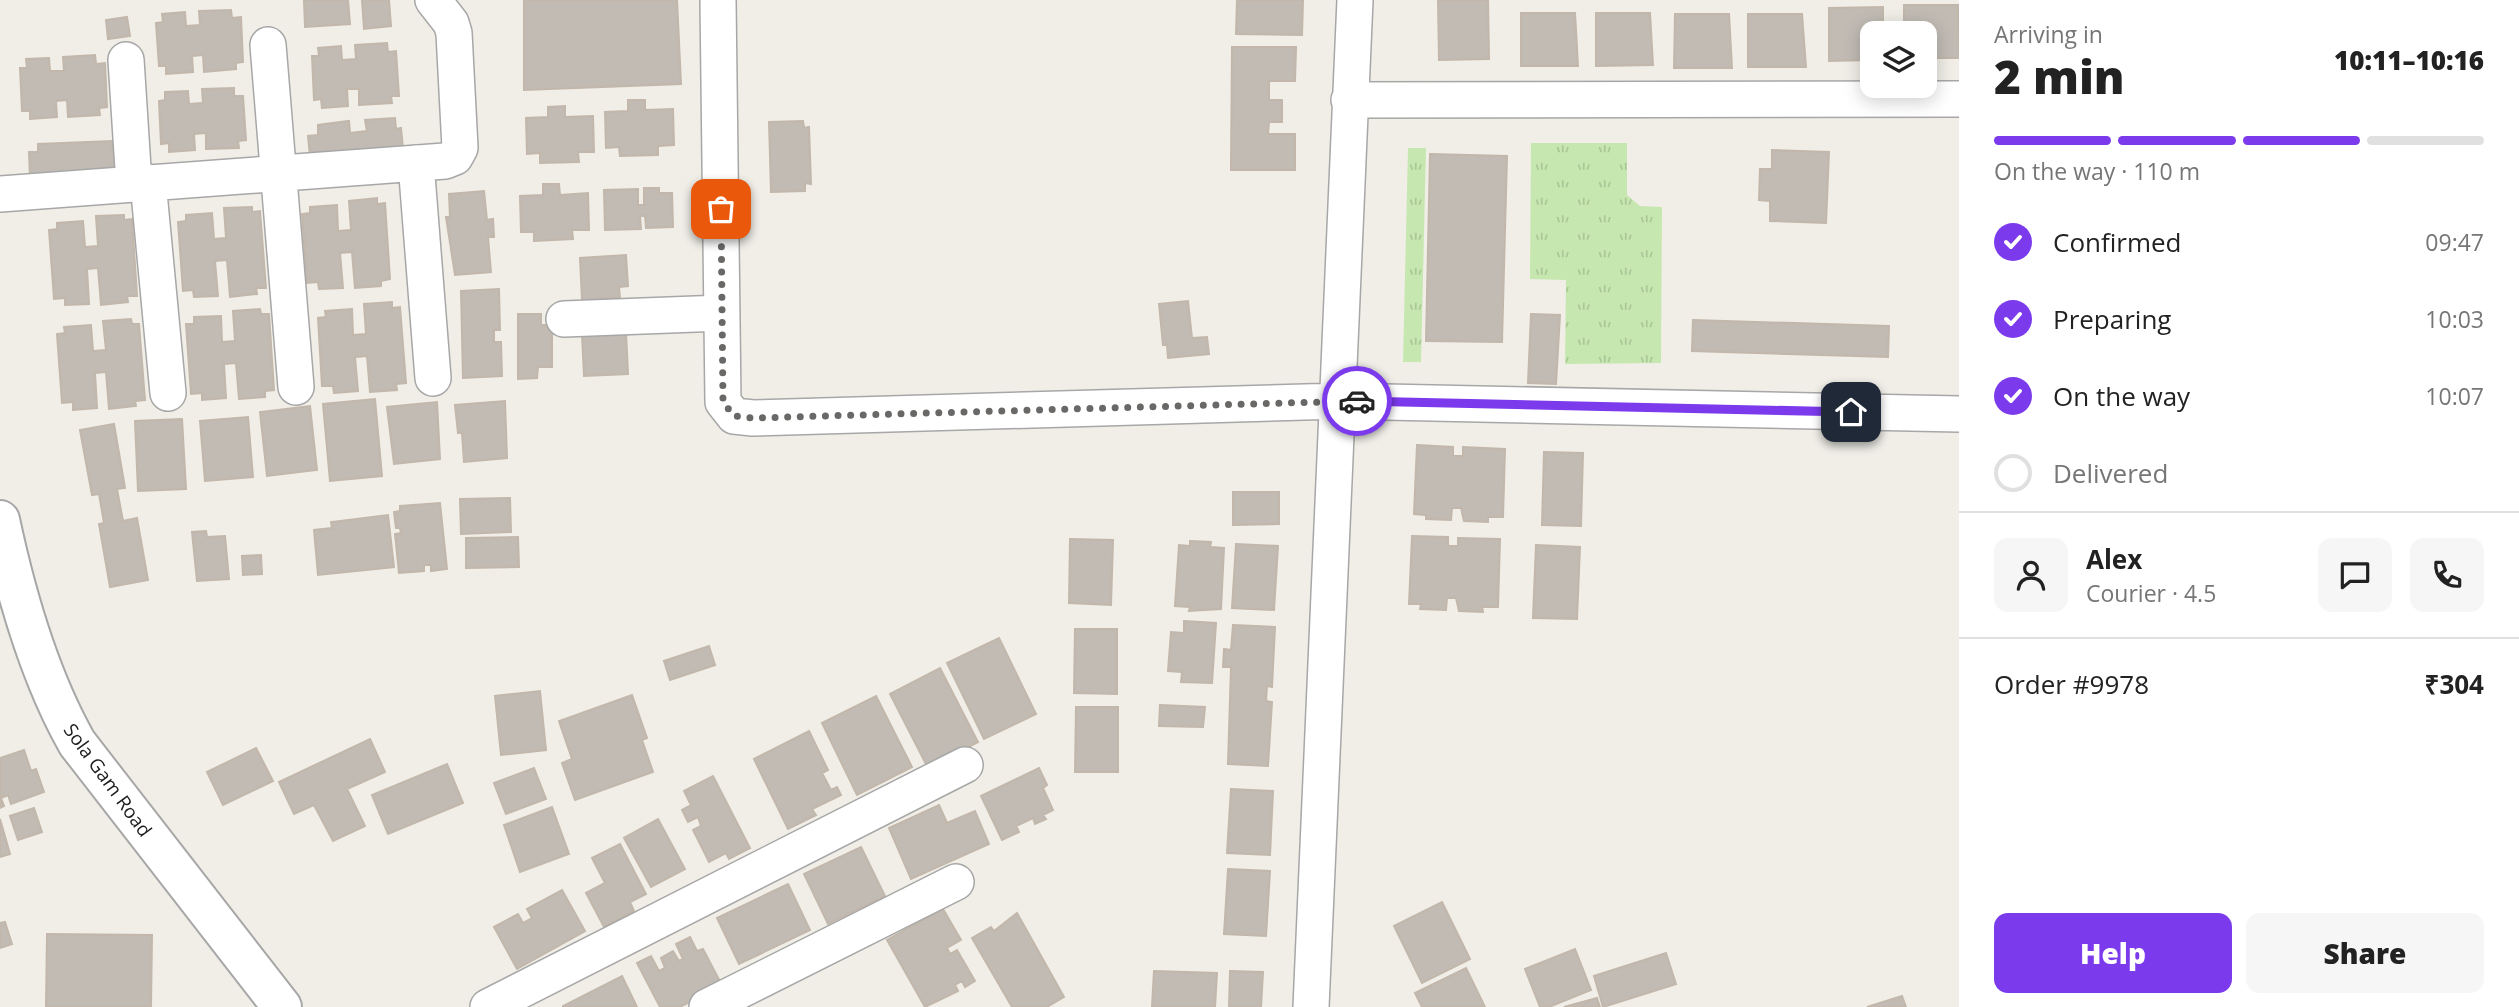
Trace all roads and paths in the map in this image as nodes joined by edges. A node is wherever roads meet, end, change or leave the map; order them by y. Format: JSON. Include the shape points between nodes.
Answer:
{"nodes":[{"id":1,"x":433,"y":0,"type":"edge"},
{"id":2,"x":718,"y":0,"type":"edge"},
{"id":3,"x":1355,"y":0,"type":"edge"},
{"id":4,"x":268,"y":45,"type":"dead end"},
{"id":5,"x":126,"y":60,"type":"dead end"},
{"id":6,"x":1959,"y":99,"type":"edge"},
{"id":7,"x":1349,"y":100,"type":"junction"},
{"id":8,"x":416,"y":163,"type":"junction"},
{"id":9,"x":279,"y":174,"type":"junction"},
{"id":10,"x":141,"y":183,"type":"junction"},
{"id":11,"x":0,"y":194,"type":"edge"},
{"id":12,"x":722,"y":313,"type":"junction"},
{"id":13,"x":564,"y":319,"type":"dead end"},
{"id":14,"x":433,"y":378,"type":"dead end"},
{"id":15,"x":296,"y":387,"type":"dead end"},
{"id":16,"x":168,"y":393,"type":"dead end"},
{"id":17,"x":1339,"y":401,"type":"junction"},
{"id":18,"x":1959,"y":414,"type":"edge"},
{"id":19,"x":0,"y":520,"type":"edge"},
{"id":20,"x":964,"y":765,"type":"dead end"},
{"id":21,"x":956,"y":882,"type":"dead end"},
{"id":22,"x":282,"y":1007,"type":"edge"},
{"id":23,"x":488,"y":1007,"type":"edge"},
{"id":24,"x":707,"y":1007,"type":"edge"},
{"id":25,"x":1311,"y":1007,"type":"edge"}],
"edges":[{"from":1,"to":8,"type":"street","via":[[454,33],[460,148],[445,162]]},
{"from":2,"to":12,"type":"street"},
{"from":3,"to":7,"type":"street"},
{"from":4,"to":9,"type":"street"},
{"from":5,"to":10,"type":"street"},
{"from":6,"to":7,"type":"street"},
{"from":7,"to":17,"type":"street"},
{"from":8,"to":9,"type":"street"},
{"from":8,"to":14,"type":"street"},
{"from":9,"to":10,"type":"street"},
{"from":9,"to":15,"type":"street"},
{"from":10,"to":11,"type":"street"},
{"from":10,"to":16,"type":"street"},
{"from":12,"to":13,"type":"street"},
{"from":12,"to":17,"type":"street","via":[[723,402],[734,416]]},
{"from":17,"to":18,"type":"street"},
{"from":17,"to":25,"type":"street"},
{"from":19,"to":22,"type":"street","name":"Sola Gam Road","via":[[59,712],[77,743]]},
{"from":20,"to":23,"type":"street"},
{"from":21,"to":24,"type":"street"}]}
